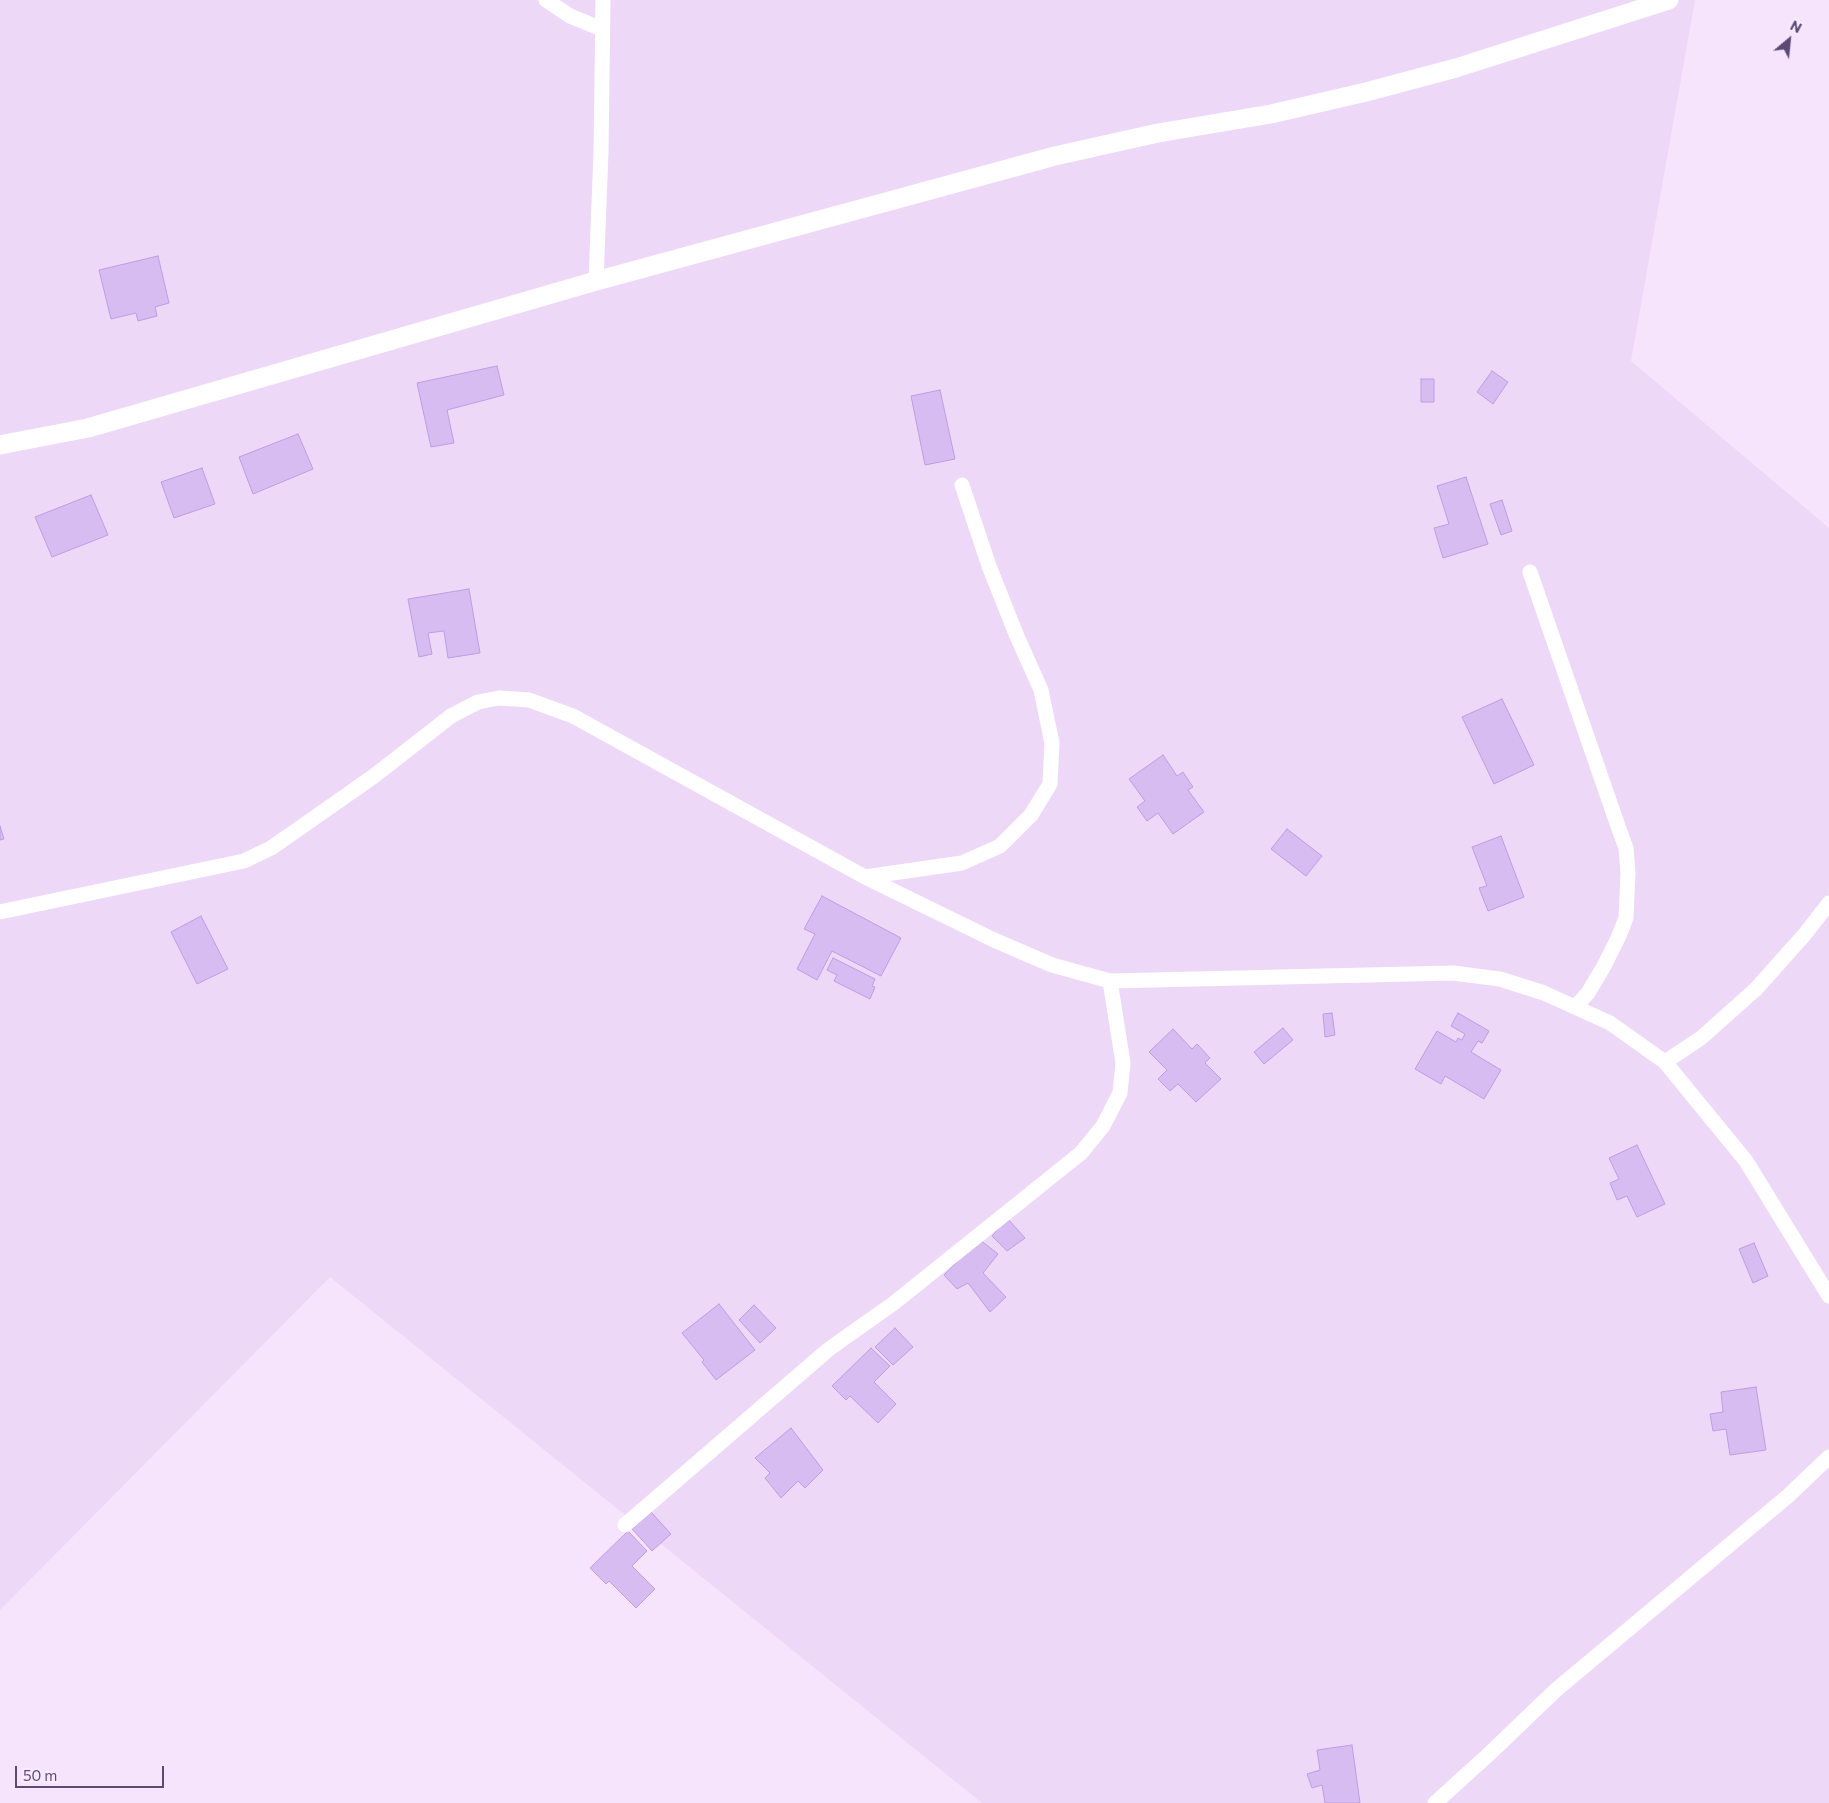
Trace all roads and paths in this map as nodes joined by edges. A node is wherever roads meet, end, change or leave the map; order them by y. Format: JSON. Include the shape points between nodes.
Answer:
{"nodes":[{"id":1,"x":546,"y":0,"type":"edge"},
{"id":2,"x":603,"y":0,"type":"edge"},
{"id":3,"x":1669,"y":0,"type":"edge"},
{"id":4,"x":602,"y":29,"type":"junction"},
{"id":5,"x":596,"y":281,"type":"junction"},
{"id":6,"x":0,"y":445,"type":"edge"},
{"id":7,"x":962,"y":484,"type":"dead end"},
{"id":8,"x":1530,"y":572,"type":"dead end"},
{"id":9,"x":865,"y":877,"type":"junction"},
{"id":10,"x":1829,"y":903,"type":"edge"},
{"id":11,"x":0,"y":912,"type":"edge"},
{"id":12,"x":1110,"y":981,"type":"junction"},
{"id":13,"x":1575,"y":1007,"type":"junction"},
{"id":14,"x":1665,"y":1062,"type":"junction"},
{"id":15,"x":1829,"y":1296,"type":"edge"},
{"id":16,"x":1829,"y":1457,"type":"edge"},
{"id":17,"x":625,"y":1525,"type":"dead end"},
{"id":18,"x":1435,"y":1803,"type":"edge"}],
"edges":[{"from":1,"to":4,"type":"street","via":[[570,16]]},
{"from":2,"to":4,"type":"street"},
{"from":3,"to":5,"type":"street","via":[[1456,68],[1366,92],[1056,156]]},
{"from":4,"to":5,"type":"street"},
{"from":5,"to":6,"type":"street","via":[[88,428]]},
{"from":7,"to":9,"type":"street","via":[[989,566],[1041,690],[1052,743],[1050,784],[1031,815],[1000,846],[962,863]]},
{"from":8,"to":13,"type":"street","via":[[1626,848],[1626,918],[1592,986]]},
{"from":9,"to":11,"type":"street","via":[[572,716],[529,700],[499,698],[478,702],[451,716],[297,830],[244,861]]},
{"from":9,"to":12,"type":"street","via":[[1052,965]]},
{"from":10,"to":14,"type":"street","via":[[1756,989],[1701,1038]]},
{"from":12,"to":13,"type":"street","via":[[1453,973],[1500,979]]},
{"from":12,"to":17,"type":"street","via":[[1123,1063],[1120,1093],[1103,1126],[1081,1153],[894,1303],[829,1349]]},
{"from":13,"to":14,"type":"street","via":[[1610,1023]]},
{"from":14,"to":15,"type":"street","via":[[1746,1161]]},
{"from":16,"to":18,"type":"street","via":[[1788,1496],[1556,1689]]}]}
